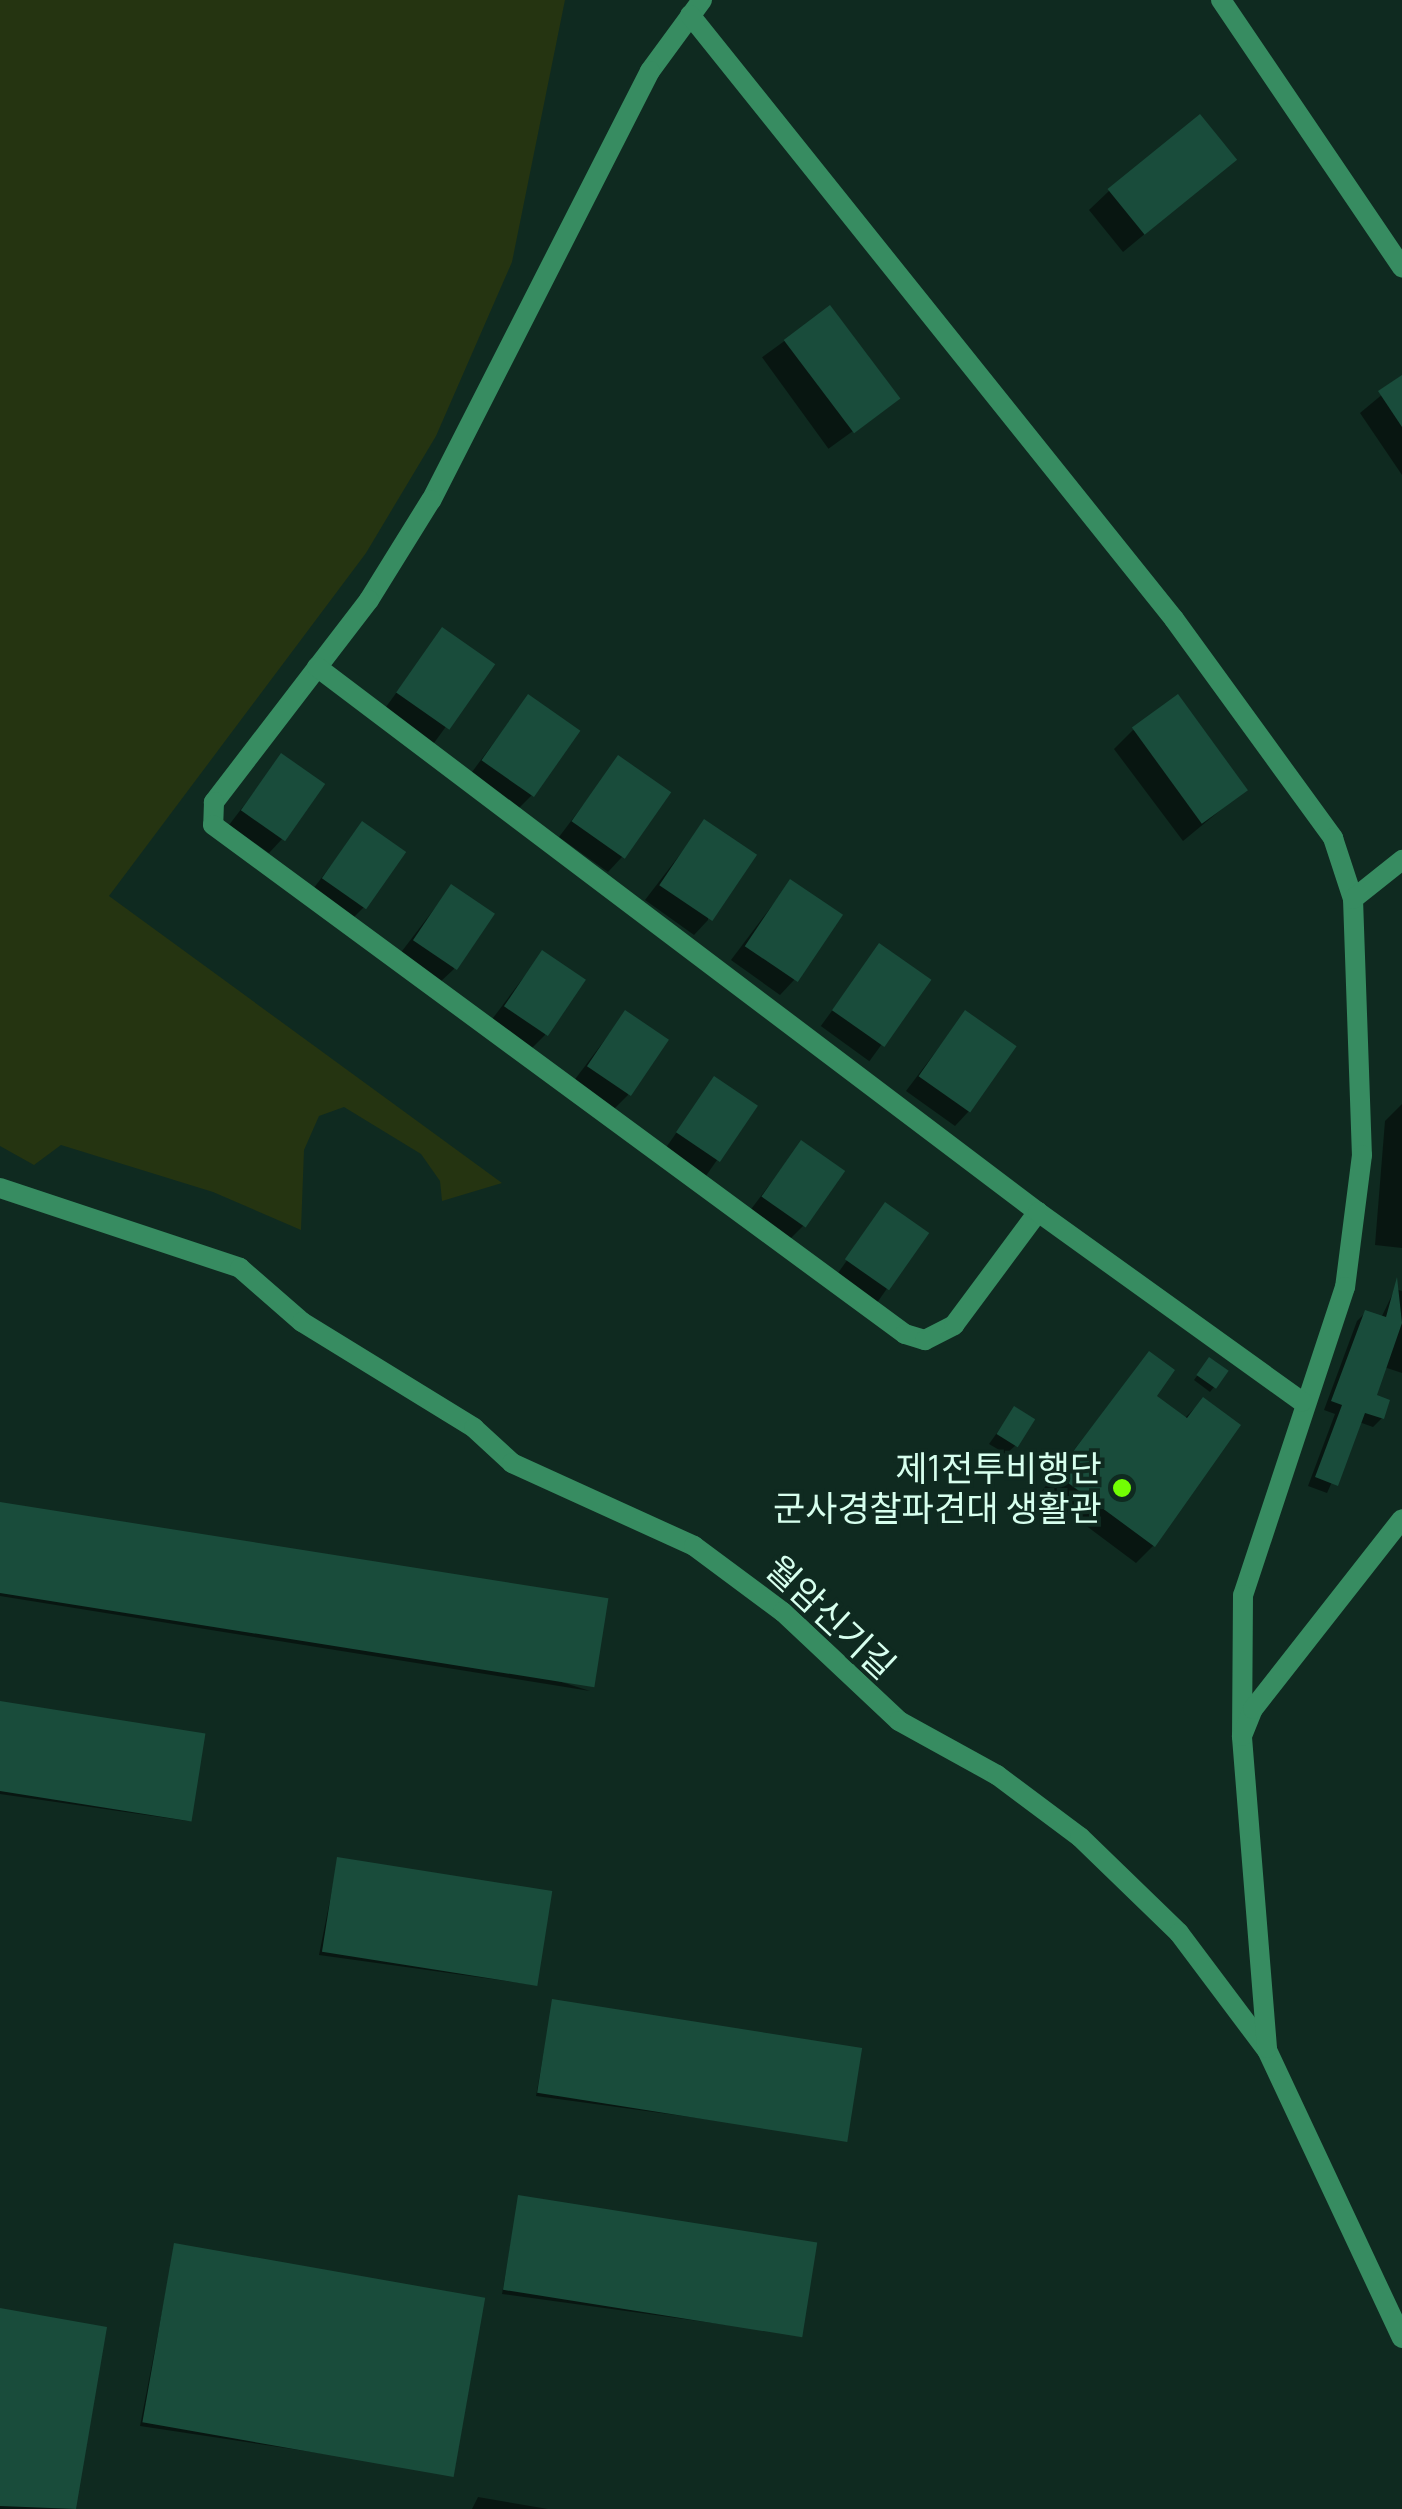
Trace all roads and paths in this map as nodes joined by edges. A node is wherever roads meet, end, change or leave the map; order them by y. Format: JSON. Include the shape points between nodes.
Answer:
{"nodes":[{"id":1,"x":1221,"y":0,"type":"edge"},
{"id":2,"x":696,"y":7,"type":"edge"},
{"id":3,"x":1400,"y":259,"type":"edge"},
{"id":4,"x":316,"y":667,"type":"junction"},
{"id":5,"x":1402,"y":860,"type":"edge"},
{"id":6,"x":1353,"y":899,"type":"junction"},
{"id":7,"x":0,"y":1188,"type":"edge"},
{"id":8,"x":1038,"y":1212,"type":"junction"},
{"id":9,"x":1302,"y":1402,"type":"junction"},
{"id":10,"x":1402,"y":1518,"type":"edge"},
{"id":11,"x":1242,"y":1736,"type":"junction"},
{"id":12,"x":1267,"y":2050,"type":"junction"},
{"id":13,"x":1402,"y":2338,"type":"edge"}],
"edges":[{"from":1,"to":3,"type":"street"},
{"from":2,"to":4,"type":"street","via":[[650,71],[432,500]]},
{"from":2,"to":6,"type":"street","via":[[1174,619],[1333,838]]},
{"from":4,"to":8,"type":"street"},
{"from":4,"to":8,"type":"street","via":[[214,802],[214,824],[242,848],[905,1334],[926,1340],[954,1325]]},
{"from":5,"to":6,"type":"street"},
{"from":6,"to":9,"type":"street","via":[[1362,1156],[1345,1287]]},
{"from":7,"to":12,"type":"street","name":"월암신기길","via":[[240,1268],[302,1322],[474,1428],[512,1463],[694,1546],[783,1612],[899,1721],[997,1775],[1080,1837],[1179,1933]]},
{"from":8,"to":9,"type":"street"},
{"from":9,"to":11,"type":"street","via":[[1242,1595]]},
{"from":10,"to":11,"type":"street","via":[[1254,1710]]},
{"from":11,"to":12,"type":"street"},
{"from":12,"to":13,"type":"street","name":"월암신기길"}]}
